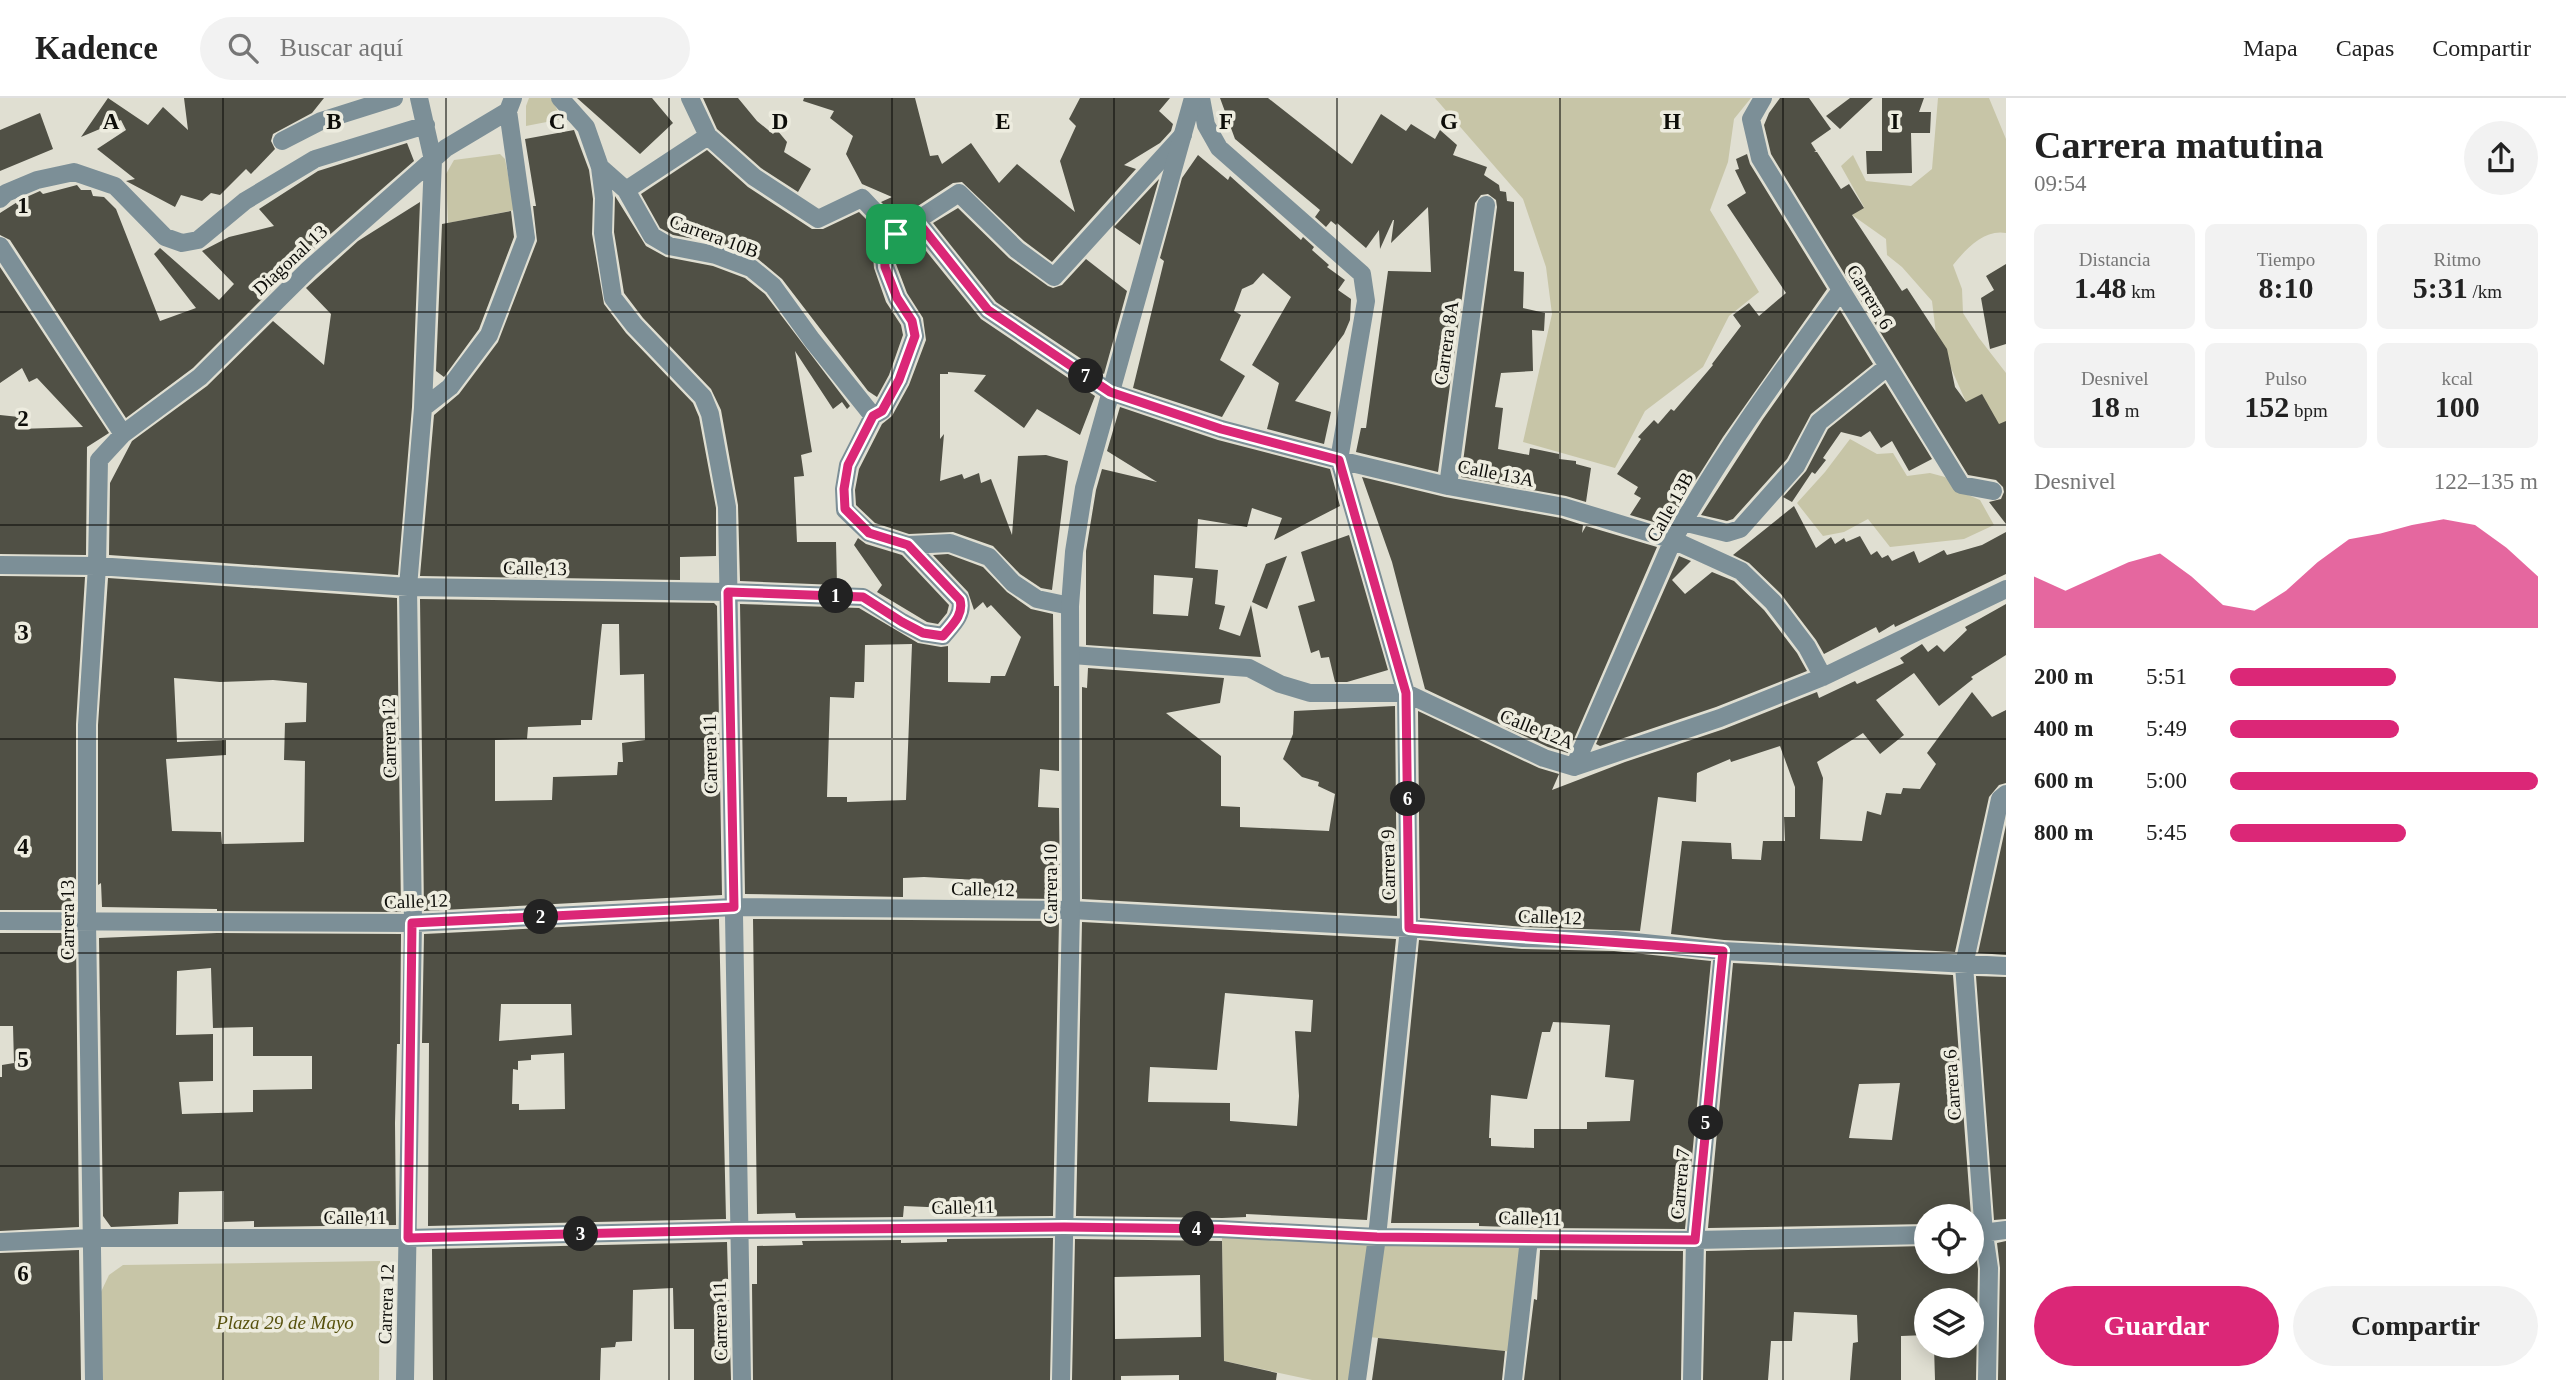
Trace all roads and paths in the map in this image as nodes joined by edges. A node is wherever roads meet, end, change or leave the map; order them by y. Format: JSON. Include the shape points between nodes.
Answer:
{"nodes":[{"id":1,"x":394,"y":98,"type":"edge"},
{"id":2,"x":419,"y":98,"type":"edge"},
{"id":3,"x":560,"y":98,"type":"edge"},
{"id":4,"x":690,"y":98,"type":"edge"},
{"id":5,"x":1193,"y":98,"type":"edge"},
{"id":6,"x":1201,"y":98,"type":"edge"},
{"id":7,"x":1763,"y":98,"type":"edge"},
{"id":8,"x":510,"y":104,"type":"edge"},
{"id":9,"x":426,"y":125,"type":"junction"},
{"id":10,"x":1183,"y":135,"type":"junction"},
{"id":11,"x":708,"y":136,"type":"junction"},
{"id":12,"x":282,"y":141,"type":"dead end"},
{"id":13,"x":433,"y":160,"type":"junction"},
{"id":14,"x":600,"y":167,"type":"junction"},
{"id":15,"x":626,"y":190,"type":"junction"},
{"id":16,"x":0,"y":199,"type":"edge"},
{"id":17,"x":1486,"y":205,"type":"dead end"},
{"id":18,"x":918,"y":222,"type":"junction"},
{"id":19,"x":896,"y":234,"type":"junction"},
{"id":20,"x":0,"y":246,"type":"edge"},
{"id":21,"x":1841,"y":290,"type":"junction"},
{"id":22,"x":1887,"y":368,"type":"junction"},
{"id":23,"x":1110,"y":392,"type":"junction"},
{"id":24,"x":423,"y":408,"type":"junction"},
{"id":25,"x":873,"y":416,"type":"junction"},
{"id":26,"x":123,"y":434,"type":"junction"},
{"id":27,"x":99,"y":460,"type":"joint"},
{"id":28,"x":1339,"y":460,"type":"junction"},
{"id":29,"x":1448,"y":486,"type":"junction"},
{"id":30,"x":1993,"y":491,"type":"dead end"},
{"id":31,"x":1683,"y":522,"type":"junction"},
{"id":32,"x":1673,"y":540,"type":"junction"},
{"id":33,"x":908,"y":545,"type":"junction"},
{"id":34,"x":0,"y":565,"type":"edge"},
{"id":35,"x":97,"y":566,"type":"junction"},
{"id":36,"x":408,"y":587,"type":"junction"},
{"id":37,"x":2006,"y":589,"type":"edge"},
{"id":38,"x":728,"y":592,"type":"junction"},
{"id":39,"x":1070,"y":607,"type":"junction"},
{"id":40,"x":1072,"y":654,"type":"junction"},
{"id":41,"x":1823,"y":677,"type":"junction"},
{"id":42,"x":1406,"y":693,"type":"junction"},
{"id":43,"x":1574,"y":767,"type":"junction"},
{"id":44,"x":2006,"y":794,"type":"edge"},
{"id":45,"x":734,"y":907,"type":"junction"},
{"id":46,"x":1071,"y":911,"type":"junction"},
{"id":47,"x":0,"y":921,"type":"edge"},
{"id":48,"x":87,"y":922,"type":"junction"},
{"id":49,"x":412,"y":923,"type":"junction"},
{"id":50,"x":1409,"y":928,"type":"junction"},
{"id":51,"x":1723,"y":951,"type":"junction"},
{"id":52,"x":1964,"y":965,"type":"junction"},
{"id":53,"x":2006,"y":966,"type":"edge"},
{"id":54,"x":1976,"y":1204,"type":"edge"},
{"id":55,"x":1064,"y":1227,"type":"junction"},
{"id":56,"x":740,"y":1230,"type":"junction"},
{"id":57,"x":2006,"y":1230,"type":"edge"},
{"id":58,"x":1984,"y":1233,"type":"edge"},
{"id":59,"x":1914,"y":1235,"type":"edge"},
{"id":60,"x":1377,"y":1237,"type":"junction"},
{"id":61,"x":92,"y":1238,"type":"junction"},
{"id":62,"x":408,"y":1238,"type":"junction"},
{"id":63,"x":1530,"y":1239,"type":"junction"},
{"id":64,"x":1695,"y":1240,"type":"junction"},
{"id":65,"x":0,"y":1242,"type":"edge"},
{"id":66,"x":1984,"y":1253,"type":"edge"},
{"id":67,"x":1989,"y":1268,"type":"junction"},
{"id":68,"x":2006,"y":1276,"type":"edge"},
{"id":69,"x":94,"y":1380,"type":"edge"},
{"id":70,"x":404,"y":1380,"type":"edge"},
{"id":71,"x":742,"y":1380,"type":"edge"},
{"id":72,"x":1061,"y":1380,"type":"edge"},
{"id":73,"x":1357,"y":1380,"type":"edge"},
{"id":74,"x":1513,"y":1380,"type":"edge"},
{"id":75,"x":1692,"y":1380,"type":"edge"},
{"id":76,"x":1987,"y":1380,"type":"edge"}],
"edges":[{"from":1,"to":12,"type":"street","via":[[321,121]]},
{"from":2,"to":9,"type":"street","name":"Carrera 12"},
{"from":3,"to":14,"type":"street","name":"Carrera 11","via":[[586,127]]},
{"from":4,"to":11,"type":"street"},
{"from":5,"to":10,"type":"street","name":"Carrera 10"},
{"from":6,"to":28,"type":"street","name":"Carrera 9","via":[[1206,125],[1219,148],[1362,274],[1366,301]]},
{"from":7,"to":21,"type":"street","name":"Carrera 6","via":[[1751,119],[1760,158]]},
{"from":8,"to":13,"type":"street","name":"Diagonal 13"},
{"from":8,"to":24,"type":"street","via":[[526,238],[489,335],[450,387]]},
{"from":9,"to":13,"type":"street","name":"Carrera 12"},
{"from":9,"to":16,"type":"street","via":[[315,159],[246,201],[198,240],[182,243],[165,237],[115,186],[74,172],[37,180]]},
{"from":10,"to":18,"type":"street","via":[[1054,277],[1017,250],[959,193]]},
{"from":10,"to":23,"type":"street","name":"Carrera 10"},
{"from":11,"to":15,"type":"street"},
{"from":11,"to":19,"type":"street","via":[[754,177],[818,219],[862,198]]},
{"from":13,"to":24,"type":"street","name":"Carrera 12"},
{"from":13,"to":26,"type":"street","name":"Diagonal 13","via":[[309,269],[200,377]]},
{"from":14,"to":15,"type":"street","name":"Carrera 11"},
{"from":14,"to":38,"type":"street","name":"Carrera 11","via":[[603,233],[613,298],[703,397],[710,414],[727,507]]},
{"from":15,"to":25,"type":"street","name":"Carrera 10B","via":[[652,236],[669,246],[751,268],[773,286]]},
{"from":17,"to":29,"type":"street","name":"Carrera 8A"},
{"from":18,"to":19,"type":"street"},
{"from":18,"to":23,"type":"street","via":[[988,310]]},
{"from":19,"to":25,"type":"street","via":[[884,246],[885,267],[915,336],[894,390],[882,411]]},
{"from":20,"to":26,"type":"street"},
{"from":21,"to":22,"type":"street","name":"Carrera 6"},
{"from":21,"to":31,"type":"street","name":"Calle 13B","via":[[1738,432]]},
{"from":22,"to":30,"type":"street","name":"Carrera 6","via":[[1961,485]]},
{"from":22,"to":31,"type":"street","via":[[1819,422],[1796,466],[1740,529],[1727,533]]},
{"from":23,"to":28,"type":"street","name":"Calle 13A","via":[[1221,429]]},
{"from":23,"to":39,"type":"street","name":"Carrera 10","via":[[1084,488]]},
{"from":24,"to":36,"type":"street","name":"Carrera 12"},
{"from":25,"to":33,"type":"street","via":[[848,465],[845,509],[869,533]]},
{"from":26,"to":27,"type":"street","name":"Diagonal 13"},
{"from":27,"to":35,"type":"street","name":"Carrera 13"},
{"from":28,"to":29,"type":"street","name":"Calle 13A"},
{"from":28,"to":42,"type":"street","name":"Carrera 9"},
{"from":29,"to":32,"type":"street","name":"Calle 13A","via":[[1564,507]]},
{"from":31,"to":32,"type":"street","name":"Calle 13B"},
{"from":32,"to":41,"type":"street","name":"Calle 13A","via":[[1741,571],[1773,602]]},
{"from":32,"to":43,"type":"street","name":"Calle 13B"},
{"from":33,"to":38,"type":"street","name":"Calle 13","via":[[960,600],[957,619],[943,636],[923,633],[863,597]]},
{"from":33,"to":39,"type":"street","via":[[950,543],[989,557],[1013,583],[1037,599]]},
{"from":34,"to":35,"type":"street","name":"Calle 13"},
{"from":35,"to":36,"type":"street","name":"Calle 13"},
{"from":35,"to":48,"type":"street","name":"Carrera 13","via":[[87,725]]},
{"from":36,"to":38,"type":"street","name":"Calle 13"},
{"from":36,"to":49,"type":"street","name":"Carrera 12"},
{"from":37,"to":41,"type":"street","name":"Calle 12A"},
{"from":38,"to":45,"type":"street","name":"Carrera 11"},
{"from":39,"to":40,"type":"street","name":"Carrera 10"},
{"from":40,"to":42,"type":"street","name":"Calle 12A","via":[[1249,668],[1310,693]]},
{"from":40,"to":46,"type":"street","name":"Carrera 10"},
{"from":41,"to":43,"type":"street","name":"Calle 12A","via":[[1720,718]]},
{"from":42,"to":43,"type":"street","name":"Calle 12A","via":[[1544,758]]},
{"from":42,"to":50,"type":"street","name":"Carrera 9"},
{"from":44,"to":52,"type":"street","name":"Carrera 6","via":[[2000,799]]},
{"from":45,"to":46,"type":"street","name":"Calle 12"},
{"from":45,"to":49,"type":"street","name":"Calle 12"},
{"from":45,"to":56,"type":"street","name":"Carrera 11"},
{"from":46,"to":50,"type":"street","name":"Calle 12"},
{"from":46,"to":55,"type":"street","name":"Carrera 10"},
{"from":47,"to":48,"type":"street","name":"Calle 12"},
{"from":48,"to":49,"type":"street","name":"Calle 12"},
{"from":48,"to":61,"type":"street","name":"Carrera 13"},
{"from":49,"to":62,"type":"street","name":"Carrera 12"},
{"from":50,"to":51,"type":"street","name":"Calle 12"},
{"from":50,"to":60,"type":"street","name":"Carrera 9"},
{"from":51,"to":52,"type":"street","name":"Calle 12"},
{"from":51,"to":64,"type":"street","name":"Carrera 7"},
{"from":52,"to":53,"type":"street","name":"Calle 12"},
{"from":52,"to":54,"type":"street","name":"Carrera 6"},
{"from":55,"to":56,"type":"street","name":"Calle 11"},
{"from":55,"to":60,"type":"street","name":"Calle 11"},
{"from":55,"to":72,"type":"street","name":"Carrera 10"},
{"from":56,"to":62,"type":"street","name":"Calle 11"},
{"from":56,"to":71,"type":"street","name":"Carrera 11"},
{"from":57,"to":58,"type":"street"},
{"from":59,"to":64,"type":"street","name":"Calle 11"},
{"from":60,"to":63,"type":"street","name":"Calle 11"},
{"from":60,"to":73,"type":"street","name":"Carrera 9"},
{"from":61,"to":62,"type":"street","name":"Calle 11"},
{"from":61,"to":65,"type":"street","name":"Calle 11"},
{"from":61,"to":69,"type":"street","name":"Carrera 13"},
{"from":62,"to":70,"type":"street","name":"Carrera 12"},
{"from":63,"to":64,"type":"street","name":"Calle 11"},
{"from":63,"to":74,"type":"street"},
{"from":64,"to":75,"type":"street","name":"Carrera 7"},
{"from":66,"to":67,"type":"street","name":"Carrera 6"},
{"from":67,"to":68,"type":"street"},
{"from":67,"to":76,"type":"street","name":"Carrera 6"}]}
